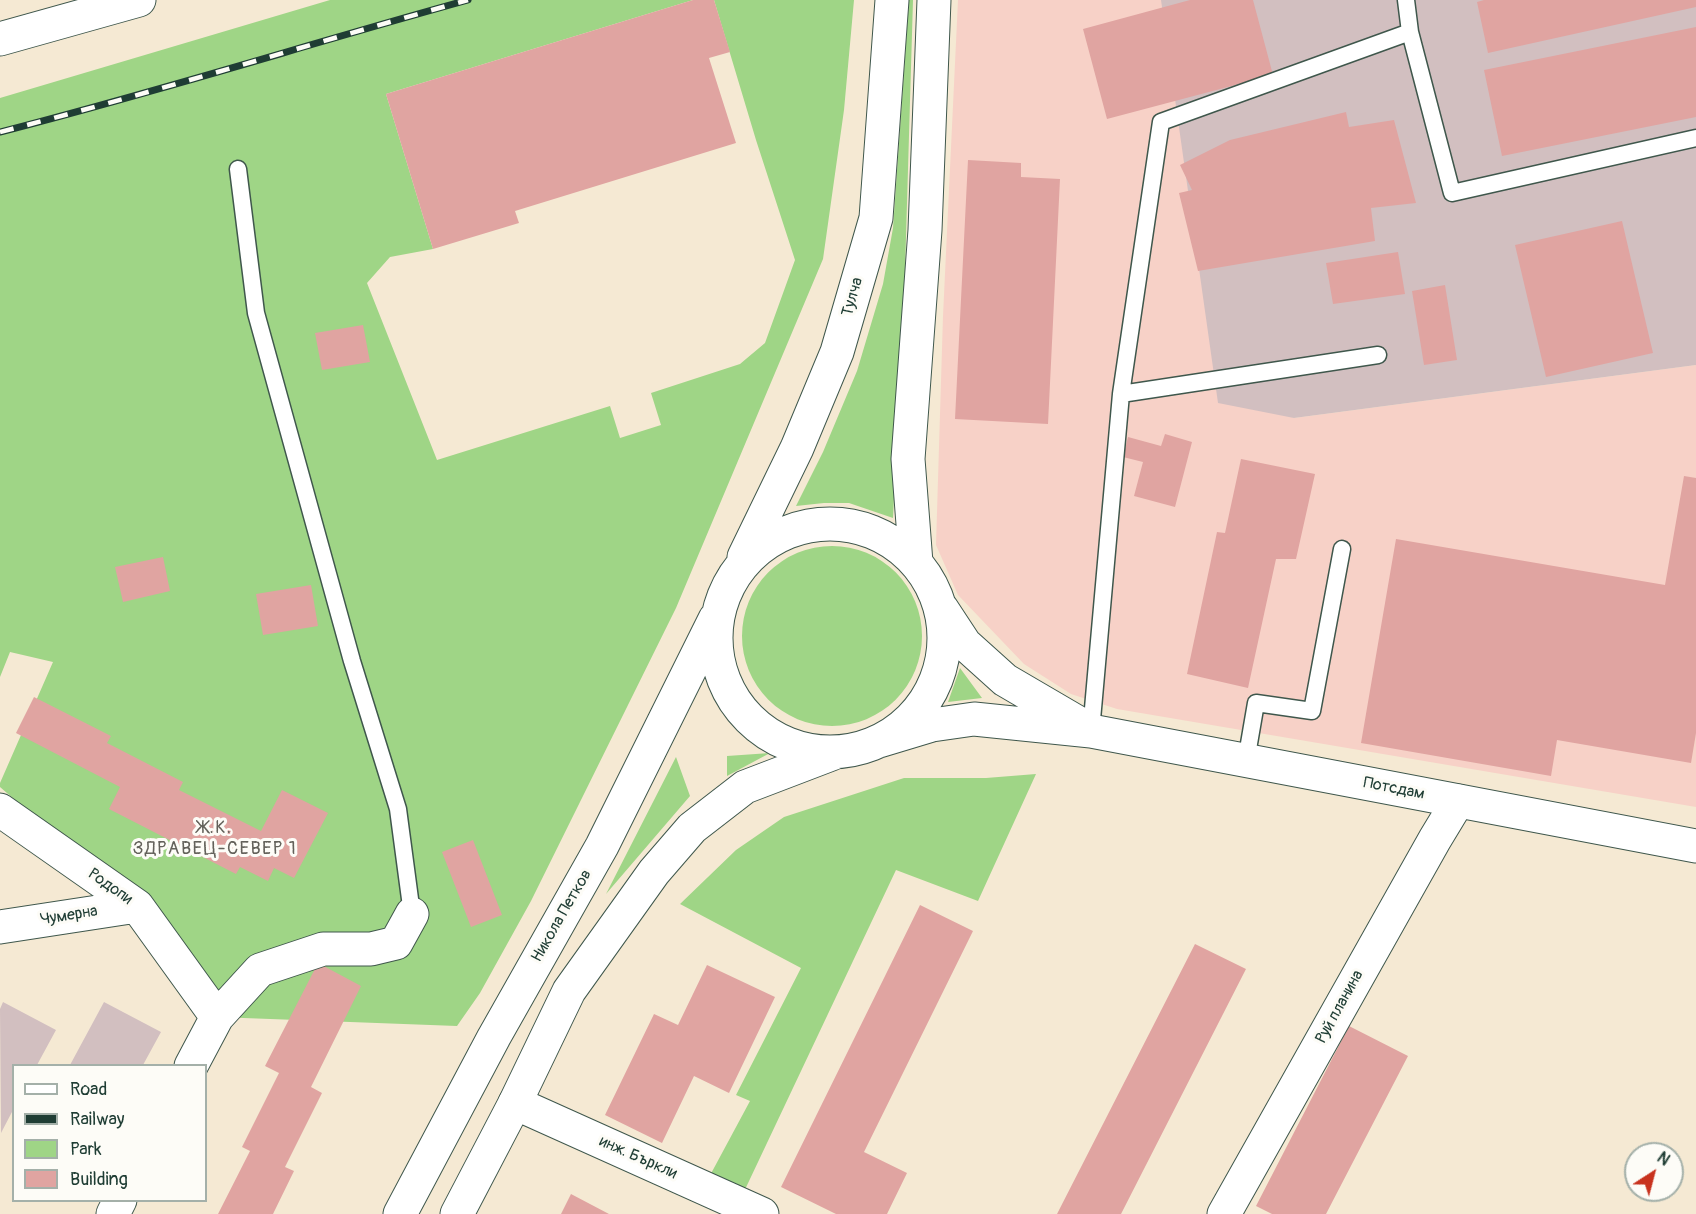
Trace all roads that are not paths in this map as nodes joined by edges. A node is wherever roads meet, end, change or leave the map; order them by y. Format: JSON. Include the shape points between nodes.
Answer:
{"nodes":[{"id":1,"x":140,"y":0,"type":"edge"},
{"id":2,"x":892,"y":0,"type":"edge"},
{"id":3,"x":934,"y":0,"type":"edge"},
{"id":4,"x":1406,"y":0,"type":"edge"},
{"id":5,"x":1410,"y":32,"type":"junction"},
{"id":6,"x":0,"y":39,"type":"edge"},
{"id":7,"x":1696,"y":138,"type":"edge"},
{"id":8,"x":238,"y":170,"type":"dead end"},
{"id":9,"x":1378,"y":355,"type":"dead end"},
{"id":10,"x":1121,"y":394,"type":"junction"},
{"id":11,"x":1342,"y":549,"type":"dead end"},
{"id":12,"x":916,"y":563,"type":"junction"},
{"id":13,"x":736,"y":572,"type":"junction"},
{"id":14,"x":938,"y":604,"type":"junction"},
{"id":15,"x":718,"y":615,"type":"junction"},
{"id":16,"x":1091,"y":731,"type":"junction"},
{"id":17,"x":879,"y":741,"type":"junction"},
{"id":18,"x":836,"y":752,"type":"junction"},
{"id":19,"x":1246,"y":761,"type":"junction"},
{"id":20,"x":1458,"y":801,"type":"junction"},
{"id":21,"x":0,"y":810,"type":"edge"},
{"id":22,"x":1696,"y":846,"type":"edge"},
{"id":23,"x":137,"y":906,"type":"junction"},
{"id":24,"x":412,"y":914,"type":"joint"},
{"id":25,"x":0,"y":927,"type":"edge"},
{"id":26,"x":217,"y":1017,"type":"junction"},
{"id":27,"x":192,"y":1064,"type":"edge"},
{"id":28,"x":515,"y":1103,"type":"junction"},
{"id":29,"x":703,"y":1202,"type":"edge"},
{"id":30,"x":400,"y":1214,"type":"edge"},
{"id":31,"x":457,"y":1214,"type":"edge"},
{"id":32,"x":762,"y":1214,"type":"edge"},
{"id":33,"x":1224,"y":1214,"type":"edge"}],
"edges":[{"from":1,"to":6,"type":"main road"},
{"from":2,"to":13,"type":"main road","name":"Тулча","via":[[876,218],[837,352],[797,448]]},
{"from":3,"to":12,"type":"main road","via":[[925,230],[908,459]]},
{"from":4,"to":5,"type":"lane"},
{"from":5,"to":7,"type":"lane","via":[[1452,193]]},
{"from":5,"to":10,"type":"lane","via":[[1161,122]]},
{"from":8,"to":24,"type":"lane","via":[[256,314],[352,661],[398,809]]},
{"from":9,"to":10,"type":"lane"},
{"from":10,"to":16,"type":"lane"},
{"from":11,"to":19,"type":"lane","via":[[1312,711],[1256,703]]},
{"from":12,"to":13,"type":"main road","via":[[893,543],[865,530],[835,524],[804,526],[776,537]]},
{"from":12,"to":14,"type":"main road"},
{"from":13,"to":15,"type":"main road","name":"Тулча"},
{"from":14,"to":16,"type":"main road","name":"Потсдам","via":[[965,644],[1005,680]]},
{"from":14,"to":17,"type":"main road","via":[[944,636],[940,668],[927,699],[906,723]]},
{"from":15,"to":18,"type":"main road","via":[[719,668],[732,697],[751,721],[786,743],[806,750]]},
{"from":15,"to":30,"type":"main road","name":"Никола Петков","via":[[602,846]]},
{"from":16,"to":17,"type":"main road","name":"Потсдам","via":[[974,719],[932,725]]},
{"from":16,"to":19,"type":"main road","name":"Потсдам"},
{"from":17,"to":18,"type":"main road","name":"Потсдам"},
{"from":18,"to":28,"type":"main road","via":[[745,787],[692,828],[654,872],[569,991]]},
{"from":19,"to":20,"type":"main road","name":"Потсдам"},
{"from":20,"to":22,"type":"main road","name":"Потсдам"},
{"from":20,"to":33,"type":"main road","name":"Руй планина"},
{"from":21,"to":23,"type":"main road","name":"Родопи"},
{"from":23,"to":25,"type":"main road","name":"Чумерна"},
{"from":23,"to":26,"type":"main road","name":"Родопи"},
{"from":24,"to":26,"type":"main road","via":[[396,942],[371,949],[323,949],[260,970]]},
{"from":26,"to":27,"type":"main road"},
{"from":28,"to":29,"type":"main road","name":"инж. Бъркли"},
{"from":28,"to":31,"type":"main road"},
{"from":29,"to":32,"type":"main road","name":"инж. Бъркли"}]}
